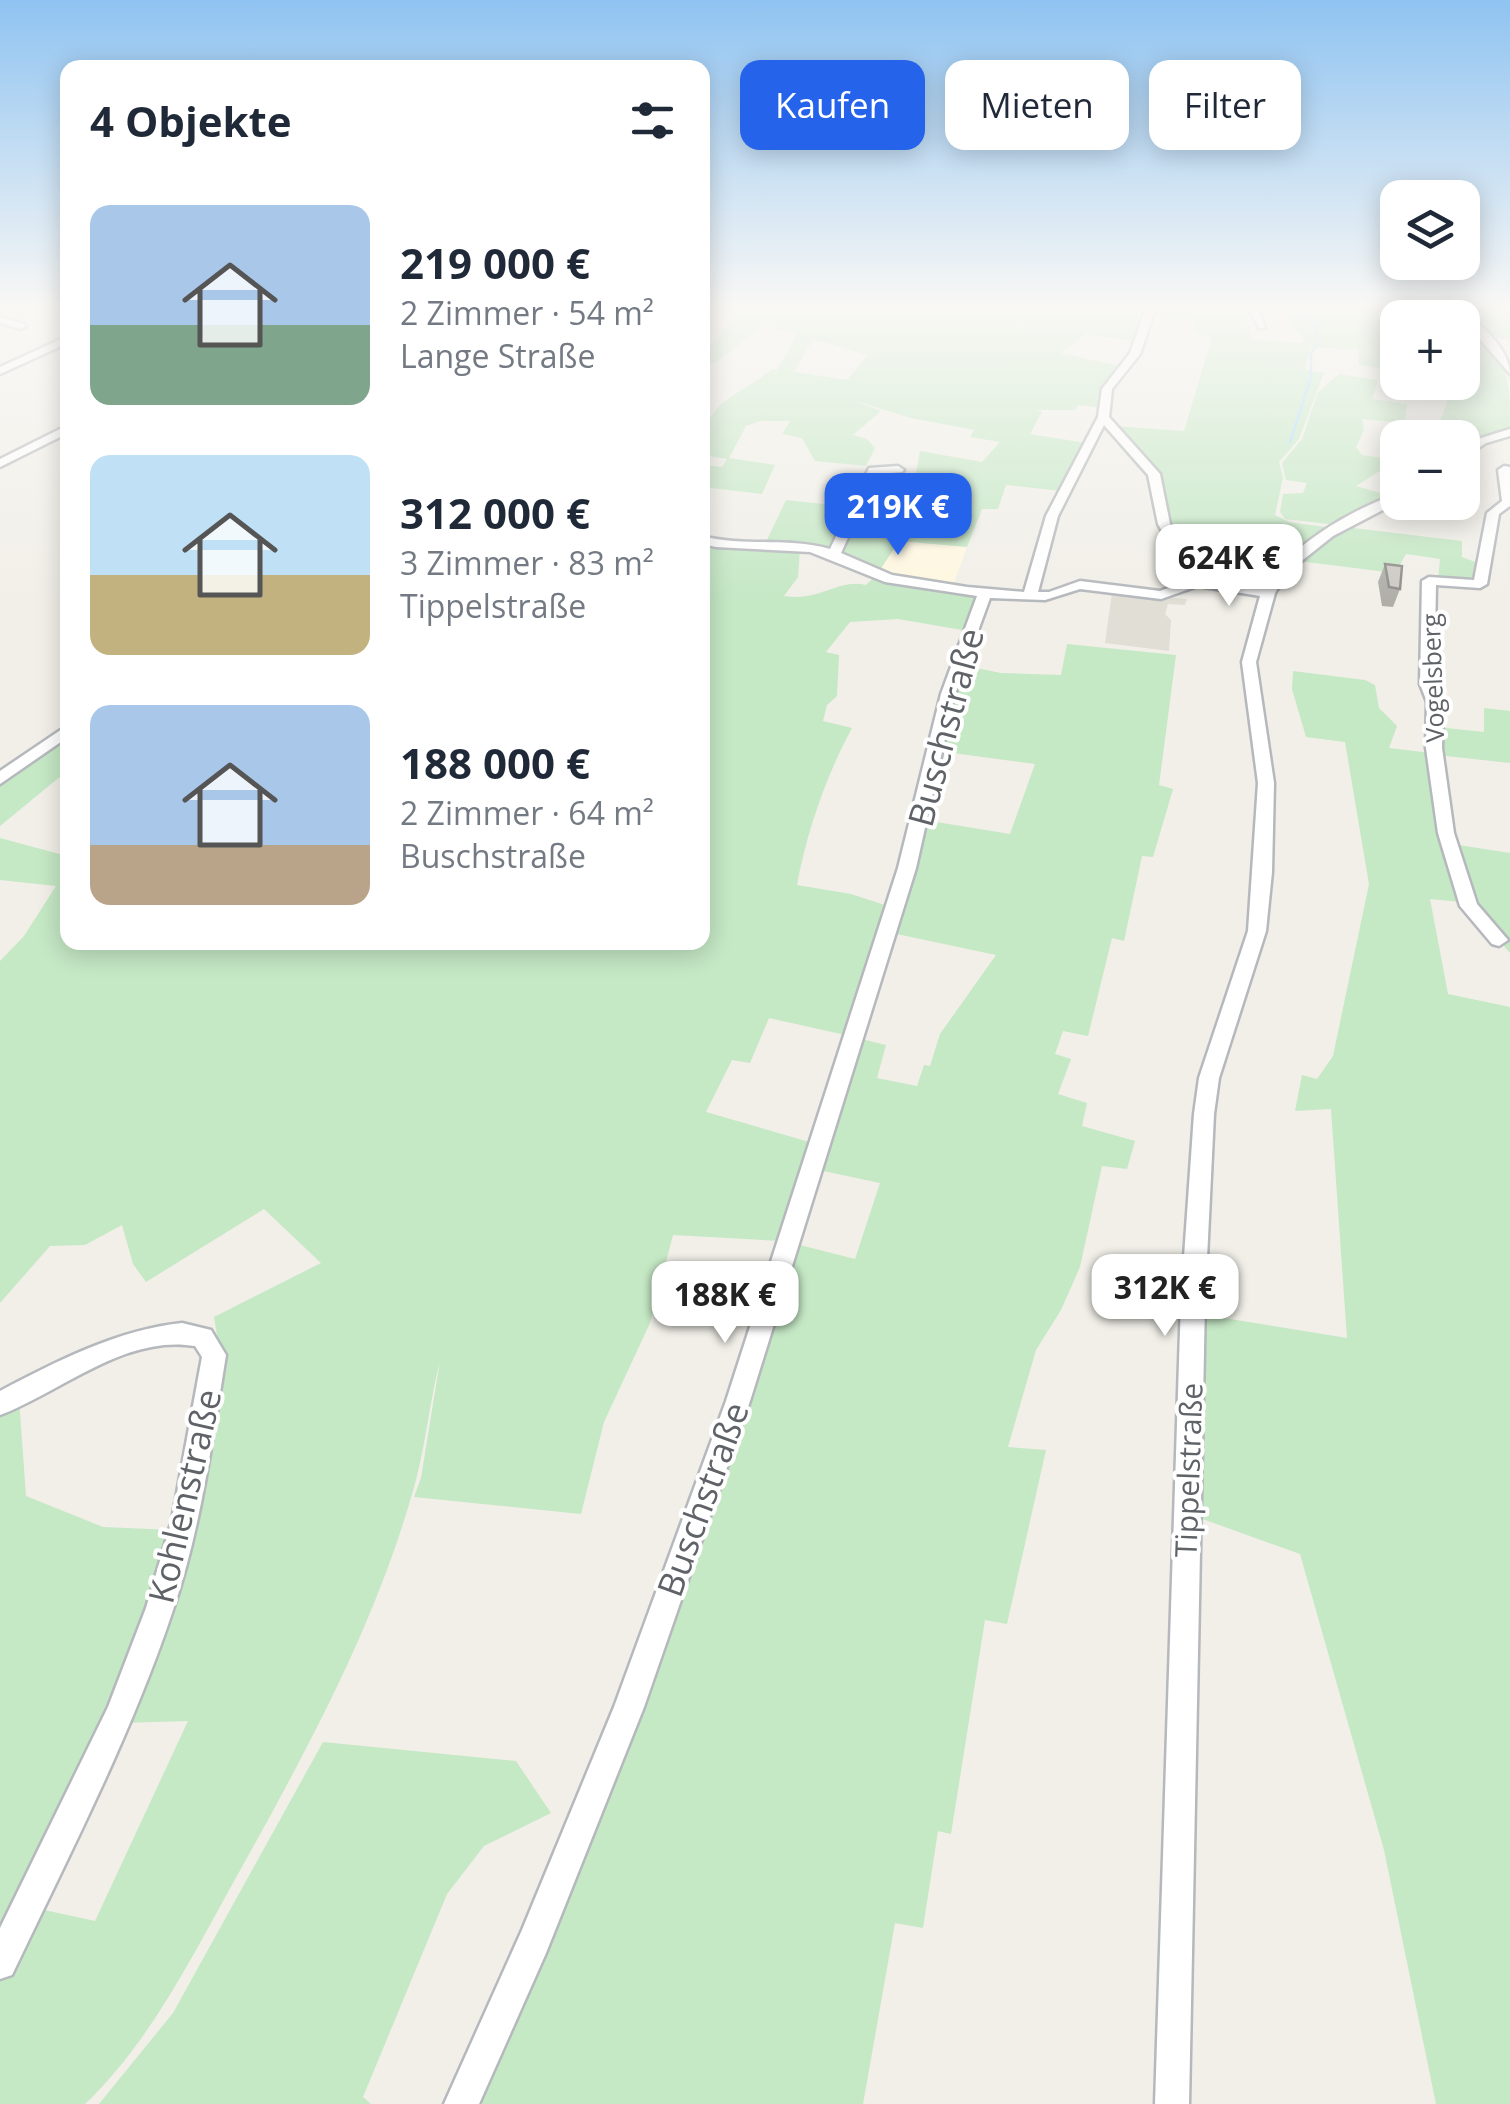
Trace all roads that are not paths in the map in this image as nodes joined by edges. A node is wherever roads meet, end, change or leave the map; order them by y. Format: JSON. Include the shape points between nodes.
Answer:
{"nodes":[{"id":1,"x":1105,"y":403,"type":"edge"},
{"id":2,"x":1103,"y":417,"type":"junction"},
{"id":3,"x":60,"y":432,"type":"edge"},
{"id":4,"x":1510,"y":432,"type":"edge"},
{"id":5,"x":1480,"y":442,"type":"edge"},
{"id":6,"x":0,"y":464,"type":"edge"},
{"id":7,"x":898,"y":470,"type":"dead end"},
{"id":8,"x":1510,"y":471,"type":"edge"},
{"id":9,"x":1380,"y":507,"type":"edge"},
{"id":10,"x":710,"y":542,"type":"edge"},
{"id":11,"x":834,"y":554,"type":"junction"},
{"id":12,"x":1197,"y":582,"type":"junction"},
{"id":13,"x":986,"y":592,"type":"junction"},
{"id":14,"x":1268,"y":592,"type":"junction"},
{"id":15,"x":1030,"y":595,"type":"junction"},
{"id":16,"x":60,"y":735,"type":"edge"},
{"id":17,"x":0,"y":779,"type":"edge"},
{"id":18,"x":1499,"y":940,"type":"dead end"},
{"id":19,"x":0,"y":1404,"type":"edge"},
{"id":20,"x":0,"y":1964,"type":"edge"},
{"id":21,"x":462,"y":2104,"type":"edge"},
{"id":22,"x":1172,"y":2104,"type":"edge"}],
"edges":[{"from":1,"to":2,"type":"street"},
{"from":2,"to":12,"type":"street","via":[[1154,474],[1164,524]]},
{"from":2,"to":15,"type":"street","via":[[1052,516]]},
{"from":3,"to":6,"type":"street"},
{"from":4,"to":5,"type":"street"},
{"from":7,"to":11,"type":"street","via":[[873,470]]},
{"from":8,"to":18,"type":"street","name":"Vogelsberg","via":[[1504,470],[1508,502],[1493,513],[1481,583],[1428,581],[1426,684],[1435,702],[1446,832],[1468,906]]},
{"from":9,"to":14,"type":"street","name":"Tippelstraße","via":[[1285,566]]},
{"from":10,"to":11,"type":"street"},
{"from":11,"to":13,"type":"street","via":[[886,578]]},
{"from":12,"to":14,"type":"street"},
{"from":12,"to":15,"type":"street","via":[[1161,594],[1076,584],[1052,596]]},
{"from":13,"to":15,"type":"street"},
{"from":13,"to":21,"type":"street","name":"Buschstraße","via":[[948,694],[907,868],[738,1400],[629,1707]]},
{"from":14,"to":22,"type":"street","name":"Tippelstraße","via":[[1248,670],[1266,782],[1257,931],[1208,1078],[1203,1133]]},
{"from":16,"to":17,"type":"street"},
{"from":19,"to":20,"type":"street","name":"Kohlenstraße","via":[[92,1360],[172,1332],[202,1336],[214,1355],[180,1539],[160,1608],[120,1714]]}]}
